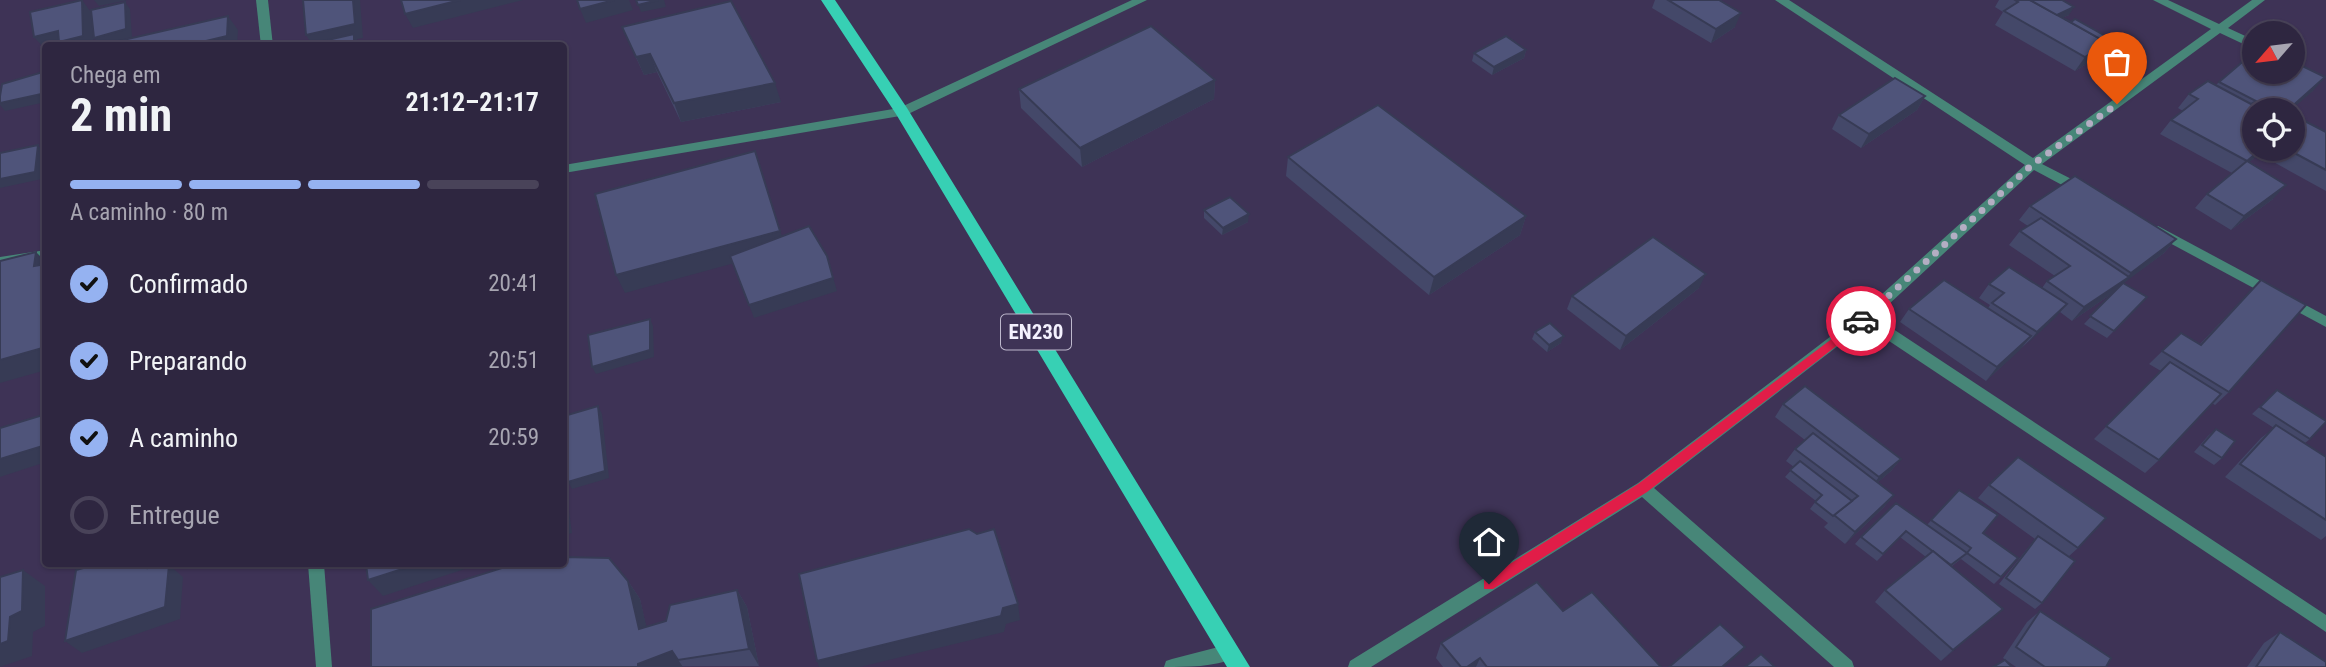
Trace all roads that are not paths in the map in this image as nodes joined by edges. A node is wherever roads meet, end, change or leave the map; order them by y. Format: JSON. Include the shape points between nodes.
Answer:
{"nodes":[{"id":1,"x":262,"y":0,"type":"edge"},
{"id":2,"x":828,"y":0,"type":"edge"},
{"id":3,"x":1141,"y":0,"type":"edge"},
{"id":4,"x":1781,"y":0,"type":"edge"},
{"id":5,"x":2159,"y":0,"type":"edge"},
{"id":6,"x":2259,"y":0,"type":"edge"},
{"id":7,"x":2221,"y":30,"type":"junction"},
{"id":8,"x":2242,"y":40,"type":"edge"},
{"id":9,"x":267,"y":42,"type":"edge"},
{"id":10,"x":902,"y":112,"type":"junction"},
{"id":11,"x":2033,"y":164,"type":"junction"},
{"id":12,"x":567,"y":168,"type":"edge"},
{"id":13,"x":2094,"y":197,"type":"edge"},
{"id":14,"x":2143,"y":223,"type":"edge"},
{"id":15,"x":42,"y":256,"type":"edge"},
{"id":16,"x":0,"y":262,"type":"edge"},
{"id":17,"x":1865,"y":318,"type":"junction"},
{"id":18,"x":2326,"y":322,"type":"edge"},
{"id":19,"x":1643,"y":488,"type":"junction"},
{"id":20,"x":316,"y":567,"type":"edge"},
{"id":21,"x":2326,"y":624,"type":"edge"},
{"id":22,"x":1235,"y":659,"type":"edge"},
{"id":23,"x":324,"y":667,"type":"edge"},
{"id":24,"x":1172,"y":667,"type":"edge"},
{"id":25,"x":1356,"y":667,"type":"edge"},
{"id":26,"x":1846,"y":667,"type":"edge"}],
"edges":[{"from":1,"to":9,"type":"street"},
{"from":2,"to":10,"type":"main road","number":"EN230"},
{"from":3,"to":10,"type":"street"},
{"from":4,"to":11,"type":"street"},
{"from":5,"to":7,"type":"street"},
{"from":6,"to":7,"type":"street"},
{"from":7,"to":8,"type":"street"},
{"from":7,"to":11,"type":"street"},
{"from":10,"to":12,"type":"street"},
{"from":10,"to":22,"type":"main road","number":"EN230"},
{"from":11,"to":13,"type":"street"},
{"from":11,"to":17,"type":"street"},
{"from":14,"to":18,"type":"street"},
{"from":15,"to":16,"type":"street"},
{"from":17,"to":19,"type":"street"},
{"from":17,"to":21,"type":"street"},
{"from":19,"to":25,"type":"street"},
{"from":19,"to":26,"type":"street"},
{"from":20,"to":23,"type":"street"},
{"from":22,"to":24,"type":"street"}]}
